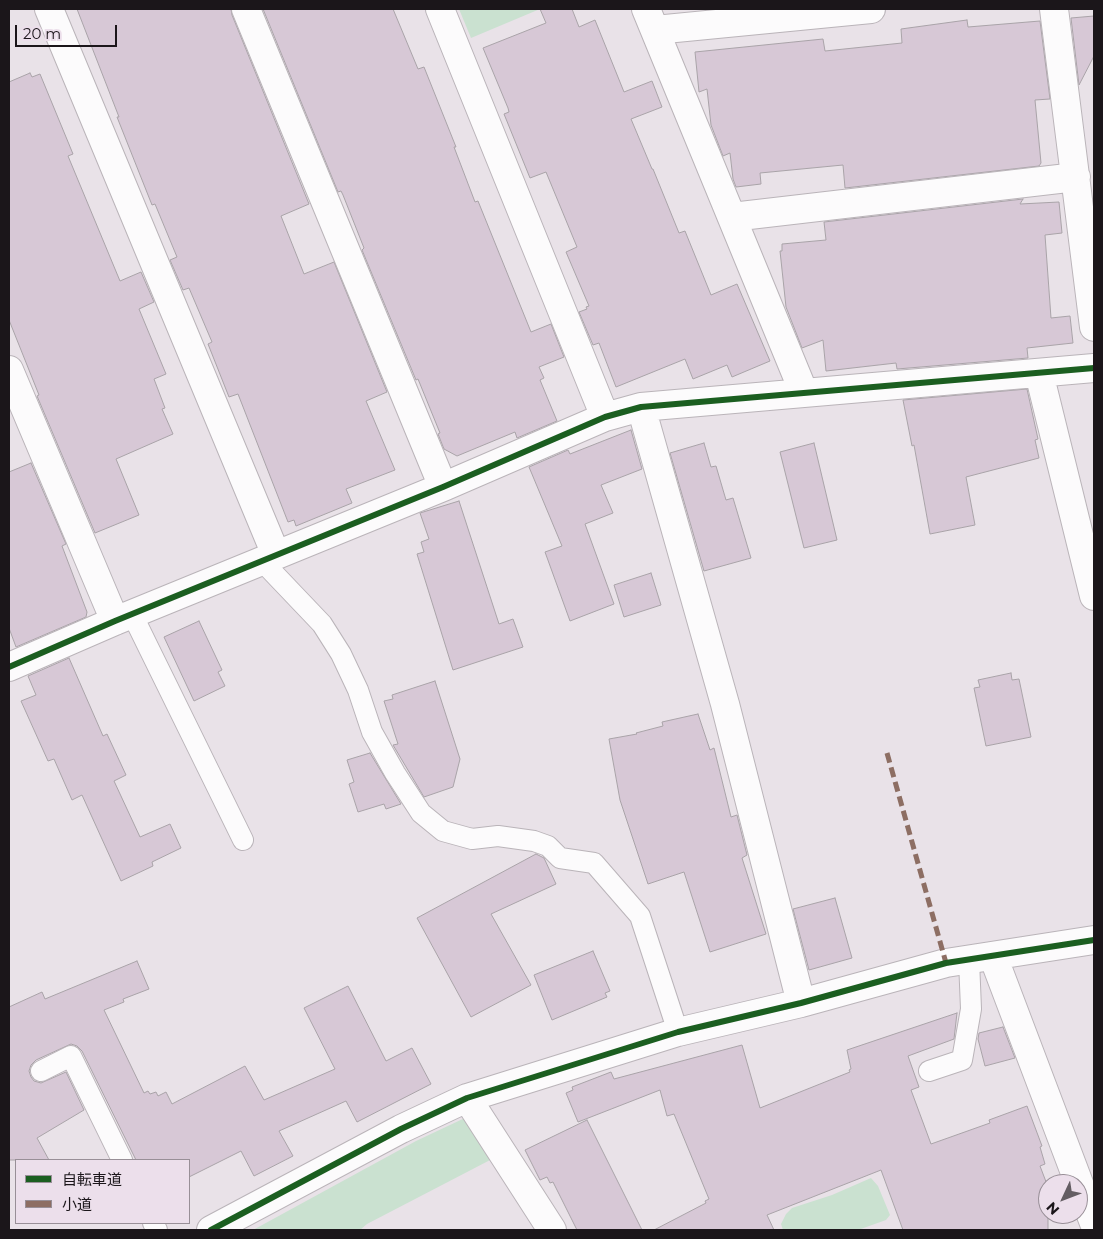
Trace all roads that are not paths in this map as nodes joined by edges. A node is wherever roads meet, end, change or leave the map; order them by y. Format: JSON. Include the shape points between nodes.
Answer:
{"nodes":[{"id":1,"x":49,"y":9,"type":"edge"},
{"id":2,"x":246,"y":9,"type":"edge"},
{"id":3,"x":440,"y":9,"type":"edge"},
{"id":4,"x":871,"y":9,"type":"edge"},
{"id":5,"x":1054,"y":9,"type":"edge"},
{"id":6,"x":650,"y":19,"type":"edge"},
{"id":7,"x":1076,"y":178,"type":"junction"},
{"id":8,"x":732,"y":217,"type":"junction"},
{"id":9,"x":1094,"y":327,"type":"edge"},
{"id":10,"x":1094,"y":368,"type":"edge"},
{"id":11,"x":9,"y":370,"type":"edge"},
{"id":12,"x":1039,"y":373,"type":"junction"},
{"id":13,"x":804,"y":393,"type":"junction"},
{"id":14,"x":642,"y":407,"type":"junction"},
{"id":15,"x":605,"y":417,"type":"junction"},
{"id":16,"x":443,"y":487,"type":"junction"},
{"id":17,"x":269,"y":558,"type":"junction"},
{"id":18,"x":1094,"y":596,"type":"edge"},
{"id":19,"x":123,"y":618,"type":"junction"},
{"id":20,"x":9,"y":667,"type":"edge"},
{"id":21,"x":243,"y":840,"type":"dead end"},
{"id":22,"x":1094,"y":940,"type":"edge"},
{"id":23,"x":981,"y":958,"type":"junction"},
{"id":24,"x":801,"y":1003,"type":"junction"},
{"id":25,"x":678,"y":1032,"type":"junction"},
{"id":26,"x":41,"y":1071,"type":"dead end"},
{"id":27,"x":929,"y":1071,"type":"dead end"},
{"id":28,"x":467,"y":1098,"type":"junction"},
{"id":29,"x":122,"y":1159,"type":"edge"},
{"id":30,"x":1094,"y":1223,"type":"edge"},
{"id":31,"x":211,"y":1230,"type":"edge"},
{"id":32,"x":552,"y":1230,"type":"edge"}],
"edges":[{"from":1,"to":17,"type":"street"},
{"from":2,"to":16,"type":"street"},
{"from":3,"to":15,"type":"street"},
{"from":4,"to":6,"type":"street"},
{"from":5,"to":7,"type":"street"},
{"from":6,"to":8,"type":"street"},
{"from":7,"to":8,"type":"street"},
{"from":7,"to":9,"type":"street"},
{"from":8,"to":13,"type":"street"},
{"from":10,"to":12,"type":"street"},
{"from":11,"to":19,"type":"street"},
{"from":12,"to":13,"type":"street"},
{"from":12,"to":18,"type":"street"},
{"from":13,"to":14,"type":"street"},
{"from":14,"to":15,"type":"street"},
{"from":14,"to":24,"type":"street","via":[[725,704]]},
{"from":15,"to":16,"type":"street"},
{"from":16,"to":17,"type":"street"},
{"from":17,"to":19,"type":"street"},
{"from":17,"to":25,"type":"lane","via":[[322,624],[341,654],[358,690],[372,732],[421,813],[443,831],[472,839],[498,836],[534,841],[548,846],[560,858],[594,863],[640,916]]},
{"from":19,"to":20,"type":"street"},
{"from":19,"to":21,"type":"lane"},
{"from":22,"to":23,"type":"street"},
{"from":23,"to":24,"type":"street","via":[[946,964]]},
{"from":23,"to":27,"type":"lane","via":[[962,1060]]},
{"from":23,"to":30,"type":"street"},
{"from":24,"to":25,"type":"street"},
{"from":25,"to":28,"type":"street"},
{"from":26,"to":29,"type":"lane","via":[[71,1056]]},
{"from":28,"to":31,"type":"street"},
{"from":28,"to":32,"type":"street"}]}
